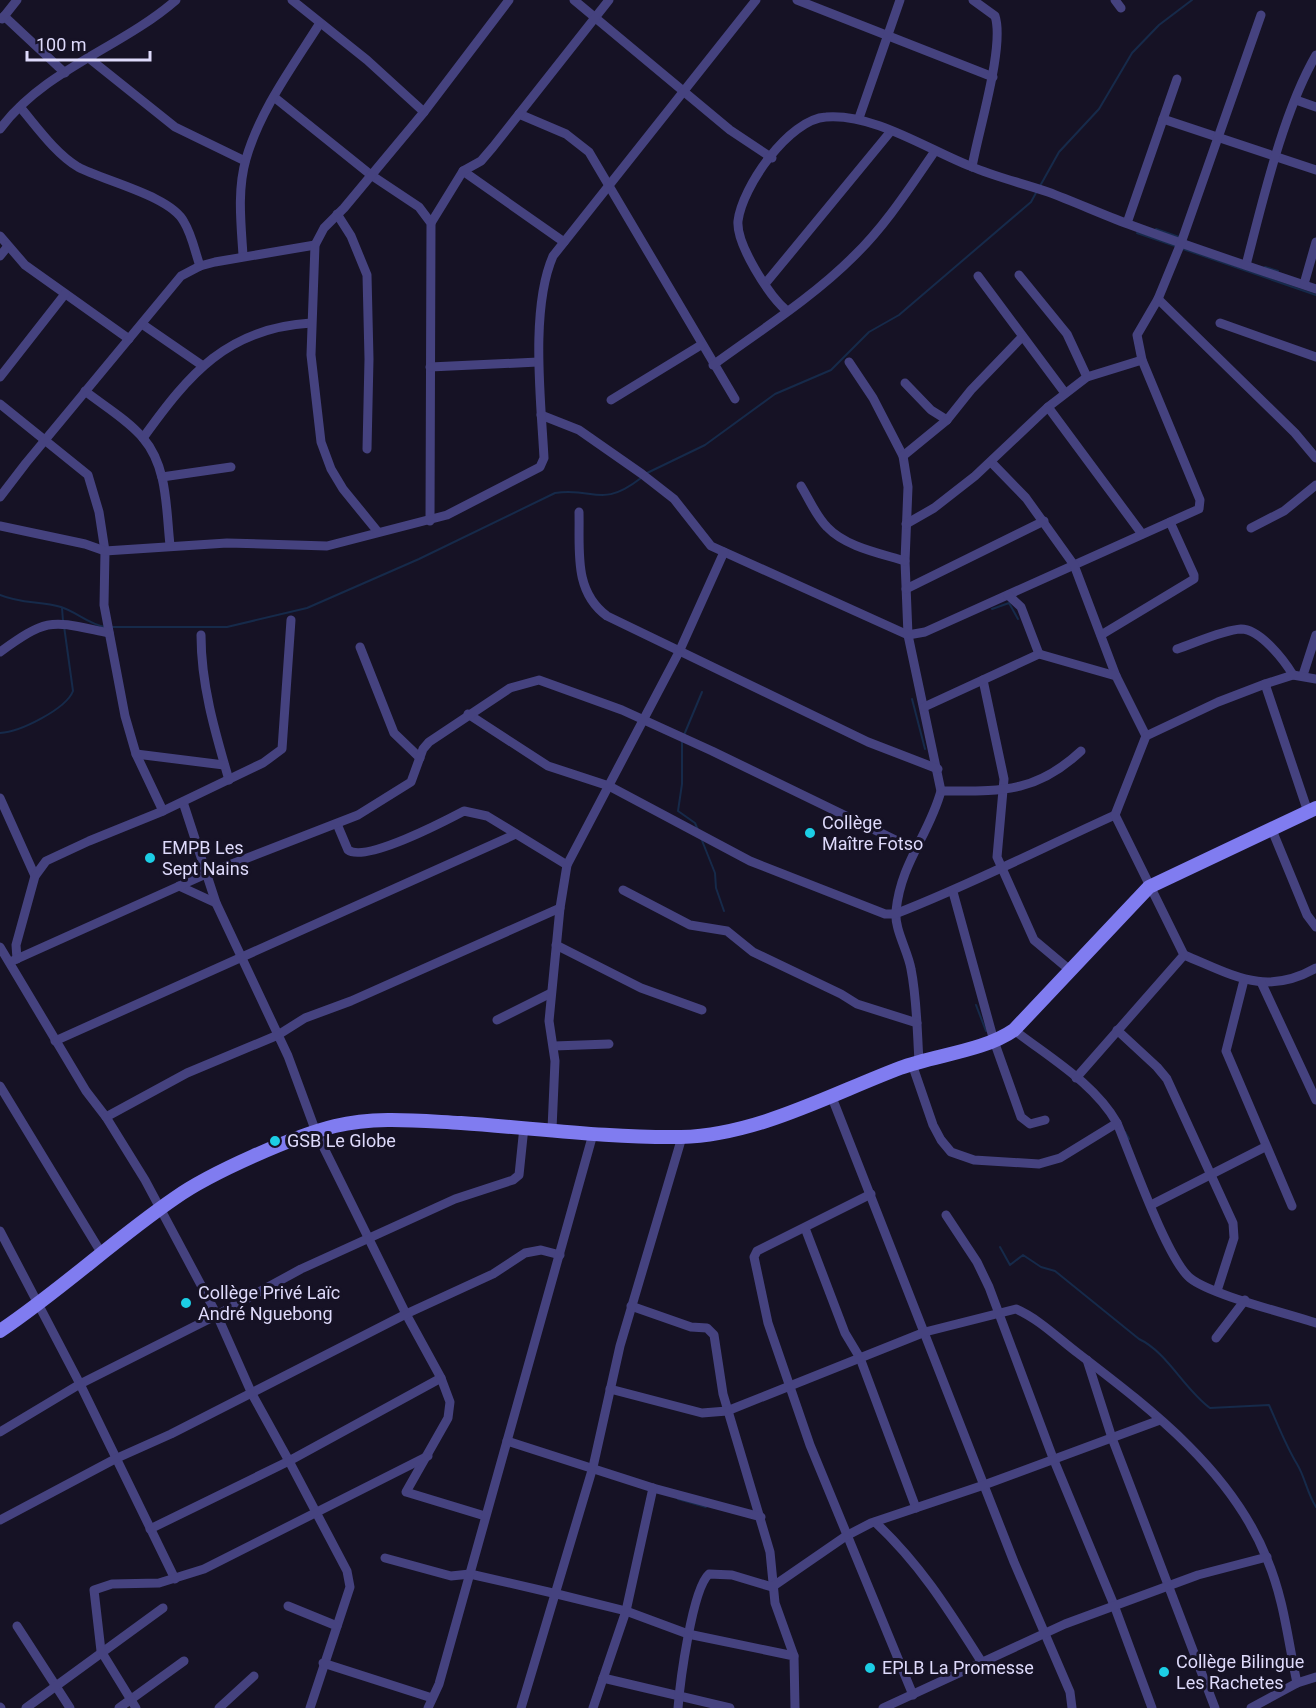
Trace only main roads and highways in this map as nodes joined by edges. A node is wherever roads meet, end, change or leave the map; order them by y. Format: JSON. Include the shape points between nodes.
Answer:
{"nodes":[{"id":1,"x":1312,"y":810,"type":"edge"},
{"id":2,"x":0,"y":1331,"type":"edge"}],
"edges":[{"from":1,"to":2,"type":"main road","via":[[1149,887],[1014,1030],[994,1041],[915,1062],[770,1119],[723,1133],[682,1137],[593,1134],[382,1120],[348,1123],[316,1132],[202,1183],[160,1209]]}]}
